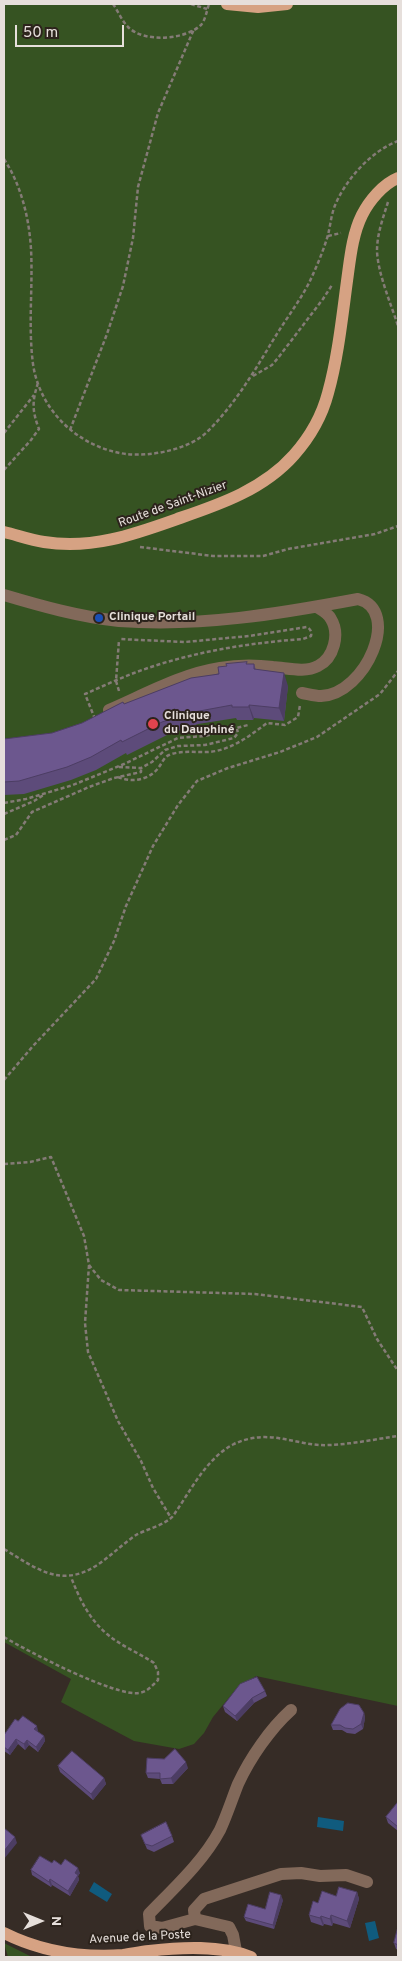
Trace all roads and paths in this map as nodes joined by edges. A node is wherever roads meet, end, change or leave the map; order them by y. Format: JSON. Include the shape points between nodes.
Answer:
{"nodes":[{"id":1,"x":113,"y":4,"type":"edge"},
{"id":2,"x":191,"y":4,"type":"edge"},
{"id":3,"x":209,"y":4,"type":"edge"},
{"id":4,"x":227,"y":4,"type":"edge"},
{"id":5,"x":287,"y":4,"type":"edge"},
{"id":6,"x":207,"y":9,"type":"junction"},
{"id":7,"x":194,"y":29,"type":"junction"},
{"id":8,"x":398,"y":141,"type":"edge"},
{"id":9,"x":4,"y":159,"type":"edge"},
{"id":10,"x":398,"y":178,"type":"edge"},
{"id":11,"x":388,"y":201,"type":"dead end"},
{"id":12,"x":332,"y":284,"type":"dead end"},
{"id":13,"x":398,"y":326,"type":"edge"},
{"id":14,"x":252,"y":377,"type":"junction"},
{"id":15,"x":38,"y":381,"type":"junction"},
{"id":16,"x":34,"y":395,"type":"junction"},
{"id":17,"x":70,"y":430,"type":"junction"},
{"id":18,"x":4,"y":433,"type":"edge"},
{"id":19,"x":4,"y":470,"type":"edge"},
{"id":20,"x":398,"y":526,"type":"edge"},
{"id":21,"x":4,"y":532,"type":"edge"},
{"id":22,"x":117,"y":540,"type":"junction"},
{"id":23,"x":4,"y":595,"type":"edge"},
{"id":24,"x":317,"y":607,"type":"junction"},
{"id":25,"x":122,"y":621,"type":"junction"},
{"id":26,"x":119,"y":639,"type":"junction"},
{"id":27,"x":398,"y":671,"type":"edge"},
{"id":28,"x":116,"y":681,"type":"junction"},
{"id":29,"x":302,"y":693,"type":"joint"},
{"id":30,"x":124,"y":704,"type":"junction"},
{"id":31,"x":102,"y":713,"type":"joint"},
{"id":32,"x":248,"y":726,"type":"dead end"},
{"id":33,"x":238,"y":729,"type":"junction"},
{"id":34,"x":118,"y":767,"type":"junction"},
{"id":35,"x":142,"y":768,"type":"junction"},
{"id":36,"x":118,"y":777,"type":"junction"},
{"id":37,"x":49,"y":792,"type":"junction"},
{"id":38,"x":4,"y":803,"type":"edge"},
{"id":39,"x":4,"y":814,"type":"edge"},
{"id":40,"x":4,"y":840,"type":"edge"},
{"id":41,"x":4,"y":1080,"type":"edge"},
{"id":42,"x":4,"y":1164,"type":"edge"},
{"id":43,"x":89,"y":1265,"type":"junction"},
{"id":44,"x":398,"y":1371,"type":"edge"},
{"id":45,"x":398,"y":1436,"type":"edge"},
{"id":46,"x":171,"y":1518,"type":"junction"},
{"id":47,"x":4,"y":1549,"type":"edge"},
{"id":48,"x":71,"y":1577,"type":"junction"},
{"id":49,"x":4,"y":1637,"type":"edge"},
{"id":50,"x":291,"y":1710,"type":"dead end"},
{"id":51,"x":367,"y":1882,"type":"dead end"},
{"id":52,"x":195,"y":1919,"type":"junction"},
{"id":53,"x":4,"y":1932,"type":"edge"},
{"id":54,"x":236,"y":1951,"type":"junction"},
{"id":55,"x":251,"y":1957,"type":"edge"}],
"edges":[{"from":1,"to":7,"type":"path","via":[[128,27],[145,37],[168,37]]},
{"from":2,"to":6,"type":"path"},
{"from":3,"to":6,"type":"path"},
{"from":4,"to":5,"type":"main road","via":[[258,7]]},
{"from":6,"to":7,"type":"path","via":[[202,24]]},
{"from":7,"to":17,"type":"path","via":[[158,113],[138,187],[133,238],[123,286]]},
{"from":8,"to":14,"type":"path","via":[[377,153],[347,184],[333,210],[328,236],[309,282]]},
{"from":9,"to":15,"type":"path","via":[[15,178],[27,216],[31,249],[33,366]]},
{"from":10,"to":22,"type":"main road","name":"Route de Saint-Nizier","via":[[382,189],[362,216],[348,270],[328,392],[316,422],[294,455],[257,486],[218,505]]},
{"from":11,"to":13,"type":"path","via":[[377,252]]},
{"from":12,"to":14,"type":"path","via":[[272,365]]},
{"from":14,"to":17,"type":"path","via":[[206,433],[178,448],[136,455],[118,452],[100,448]]},
{"from":15,"to":16,"type":"path"},
{"from":15,"to":17,"type":"path","via":[[46,400]]},
{"from":16,"to":18,"type":"path"},
{"from":16,"to":19,"type":"path","via":[[33,413],[39,429]]},
{"from":20,"to":22,"type":"path","via":[[263,556],[213,556],[132,546]]},
{"from":21,"to":22,"type":"main road","name":"Route de Saint-Nizier","via":[[62,544]]},
{"from":23,"to":25,"type":"street","via":[[57,610]]},
{"from":24,"to":25,"type":"street","via":[[238,619]]},
{"from":24,"to":29,"type":"street","via":[[358,599],[376,604],[388,621],[388,640],[375,662],[351,684],[321,696]]},
{"from":24,"to":30,"type":"street","via":[[328,614],[335,630],[332,649],[320,665],[305,670],[272,666],[203,671]]},
{"from":25,"to":26,"type":"path"},
{"from":26,"to":28,"type":"path"},
{"from":26,"to":28,"type":"path","via":[[185,642],[306,627],[312,633],[303,639],[204,653],[158,665]]},
{"from":27,"to":41,"type":"path","via":[[380,694],[317,737],[197,781],[153,846],[96,979]]},
{"from":28,"to":30,"type":"path"},
{"from":28,"to":31,"type":"path","via":[[85,694],[98,725],[106,722]]},
{"from":29,"to":36,"type":"path","via":[[298,717],[285,725],[267,723],[249,737],[215,751],[170,755],[151,776],[139,780]]},
{"from":30,"to":31,"type":"street"},
{"from":32,"to":33,"type":"path"},
{"from":33,"to":34,"type":"path","via":[[178,738]]},
{"from":33,"to":35,"type":"path","via":[[234,738],[165,750]]},
{"from":34,"to":35,"type":"path"},
{"from":34,"to":37,"type":"path"},
{"from":35,"to":36,"type":"path","via":[[141,772]]},
{"from":36,"to":40,"type":"path","via":[[32,812],[16,835]]},
{"from":37,"to":38,"type":"path"},
{"from":37,"to":39,"type":"path"},
{"from":42,"to":43,"type":"path","via":[[51,1157],[84,1236]]},
{"from":43,"to":44,"type":"path","via":[[101,1280],[119,1290],[254,1294],[362,1308]]},
{"from":43,"to":46,"type":"path","via":[[85,1323],[88,1352],[118,1421]]},
{"from":45,"to":46,"type":"path","via":[[330,1445],[271,1436],[233,1445],[210,1463]]},
{"from":46,"to":48,"type":"path","via":[[136,1536],[93,1568]]},
{"from":47,"to":48,"type":"path","via":[[53,1575]]},
{"from":48,"to":49,"type":"path","via":[[87,1612],[107,1634],[154,1663],[158,1680],[152,1686],[140,1693],[117,1691]]},
{"from":50,"to":52,"type":"street","via":[[275,1725],[239,1782],[219,1831],[205,1853],[149,1914],[150,1926],[162,1928]]},
{"from":51,"to":52,"type":"street","via":[[346,1875],[280,1874],[204,1899],[194,1910]]},
{"from":52,"to":54,"type":"street","via":[[228,1927]]},
{"from":53,"to":54,"type":"main road","name":"Avenue de la Poste","via":[[50,1951],[85,1955],[194,1948]]},
{"from":54,"to":55,"type":"main road","name":"Avenue de la Poste"}]}
